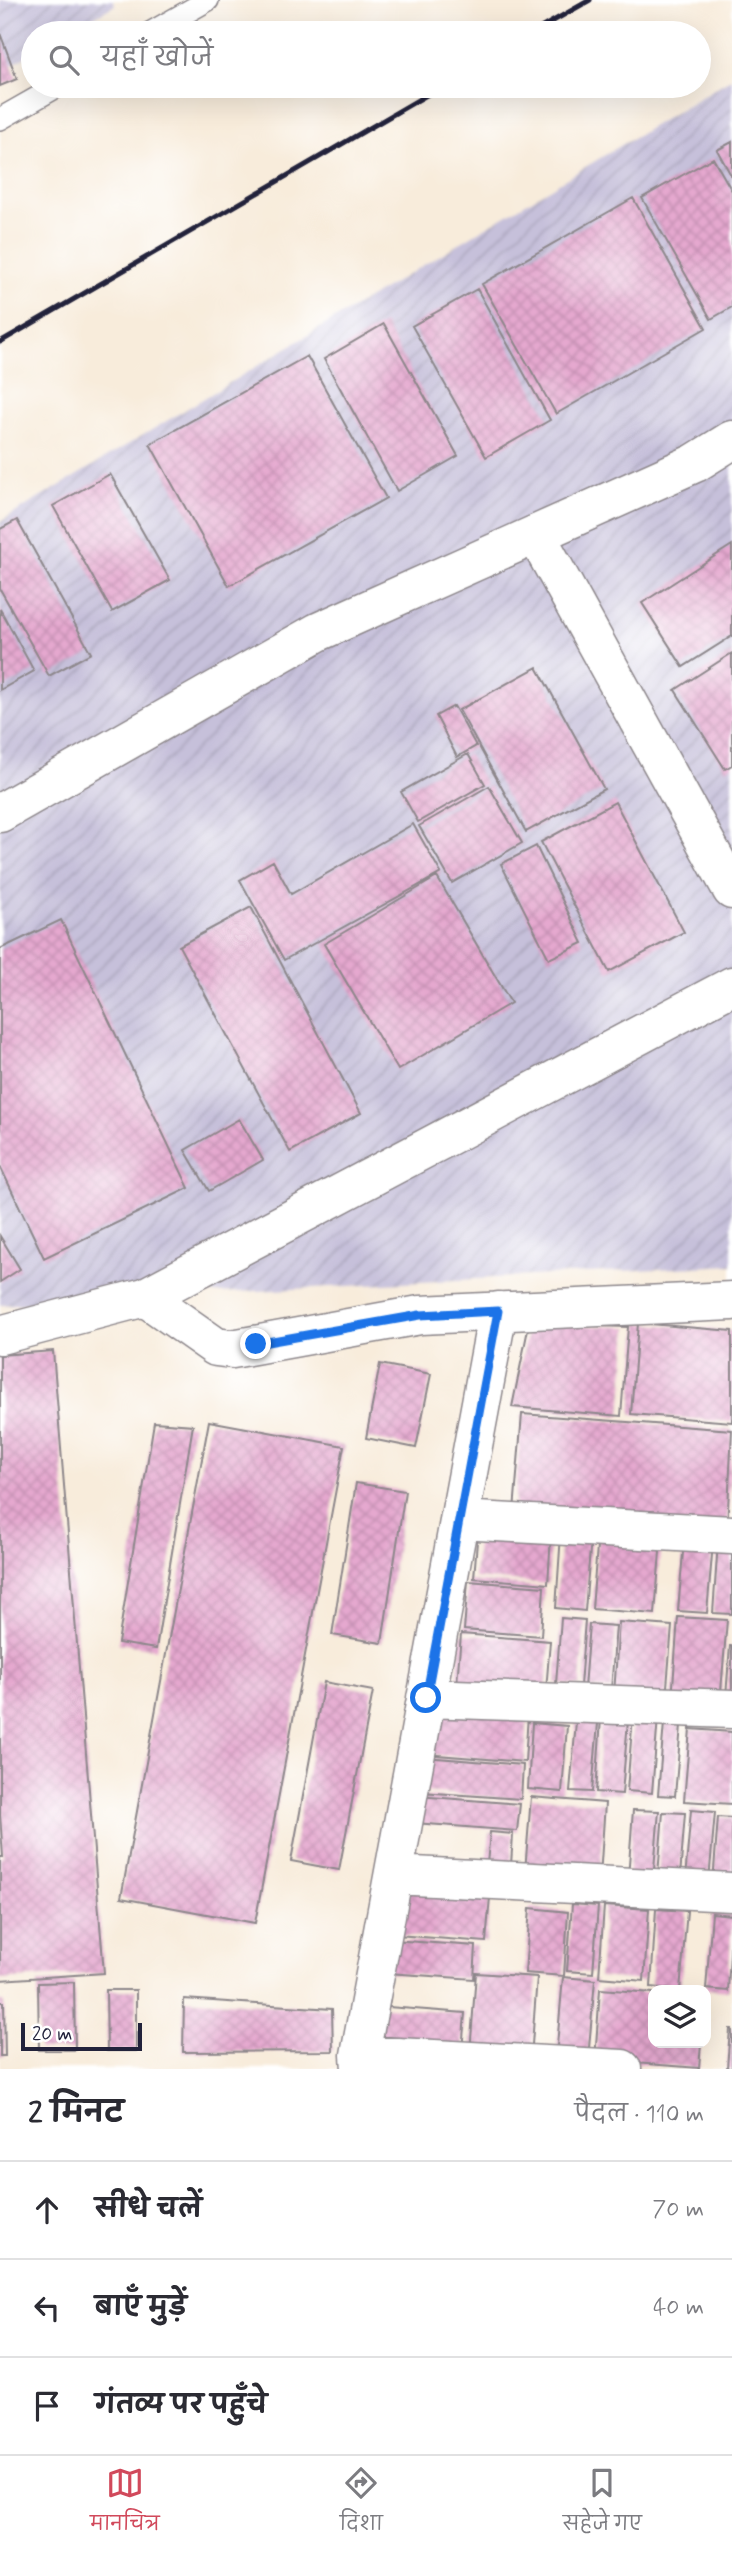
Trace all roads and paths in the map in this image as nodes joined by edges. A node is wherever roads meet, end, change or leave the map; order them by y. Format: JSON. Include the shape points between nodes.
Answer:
{"nodes":[{"id":1,"x":208,"y":0,"type":"edge"},
{"id":2,"x":171,"y":21,"type":"edge"},
{"id":3,"x":37,"y":98,"type":"edge"},
{"id":4,"x":0,"y":119,"type":"edge"},
{"id":5,"x":732,"y":440,"type":"edge"},
{"id":6,"x":536,"y":535,"type":"junction"},
{"id":7,"x":0,"y":813,"type":"edge"},
{"id":8,"x":732,"y":890,"type":"edge"},
{"id":9,"x":732,"y":986,"type":"edge"},
{"id":10,"x":145,"y":1297,"type":"junction"},
{"id":11,"x":732,"y":1301,"type":"edge"},
{"id":12,"x":498,"y":1311,"type":"junction"},
{"id":13,"x":0,"y":1335,"type":"edge"},
{"id":14,"x":459,"y":1520,"type":"junction"},
{"id":15,"x":732,"y":1535,"type":"edge"},
{"id":16,"x":426,"y":1698,"type":"junction"},
{"id":17,"x":732,"y":1709,"type":"edge"},
{"id":18,"x":394,"y":1875,"type":"junction"},
{"id":19,"x":732,"y":1892,"type":"edge"},
{"id":20,"x":360,"y":2062,"type":"edge"},
{"id":21,"x":622,"y":2069,"type":"edge"}],
"edges":[{"from":1,"to":2,"type":"lane"},
{"from":3,"to":4,"type":"lane"},
{"from":5,"to":6,"type":"street","via":[[695,464]]},
{"from":6,"to":7,"type":"street","via":[[318,632]]},
{"from":6,"to":8,"type":"street"},
{"from":9,"to":10,"type":"street"},
{"from":10,"to":12,"type":"street","via":[[216,1347],[232,1349],[420,1315]]},
{"from":10,"to":13,"type":"street"},
{"from":11,"to":12,"type":"street"},
{"from":12,"to":14,"type":"street"},
{"from":14,"to":15,"type":"street"},
{"from":14,"to":16,"type":"street"},
{"from":16,"to":17,"type":"street"},
{"from":16,"to":18,"type":"street"},
{"from":18,"to":19,"type":"street"},
{"from":18,"to":20,"type":"street"},
{"from":20,"to":21,"type":"street"}]}
